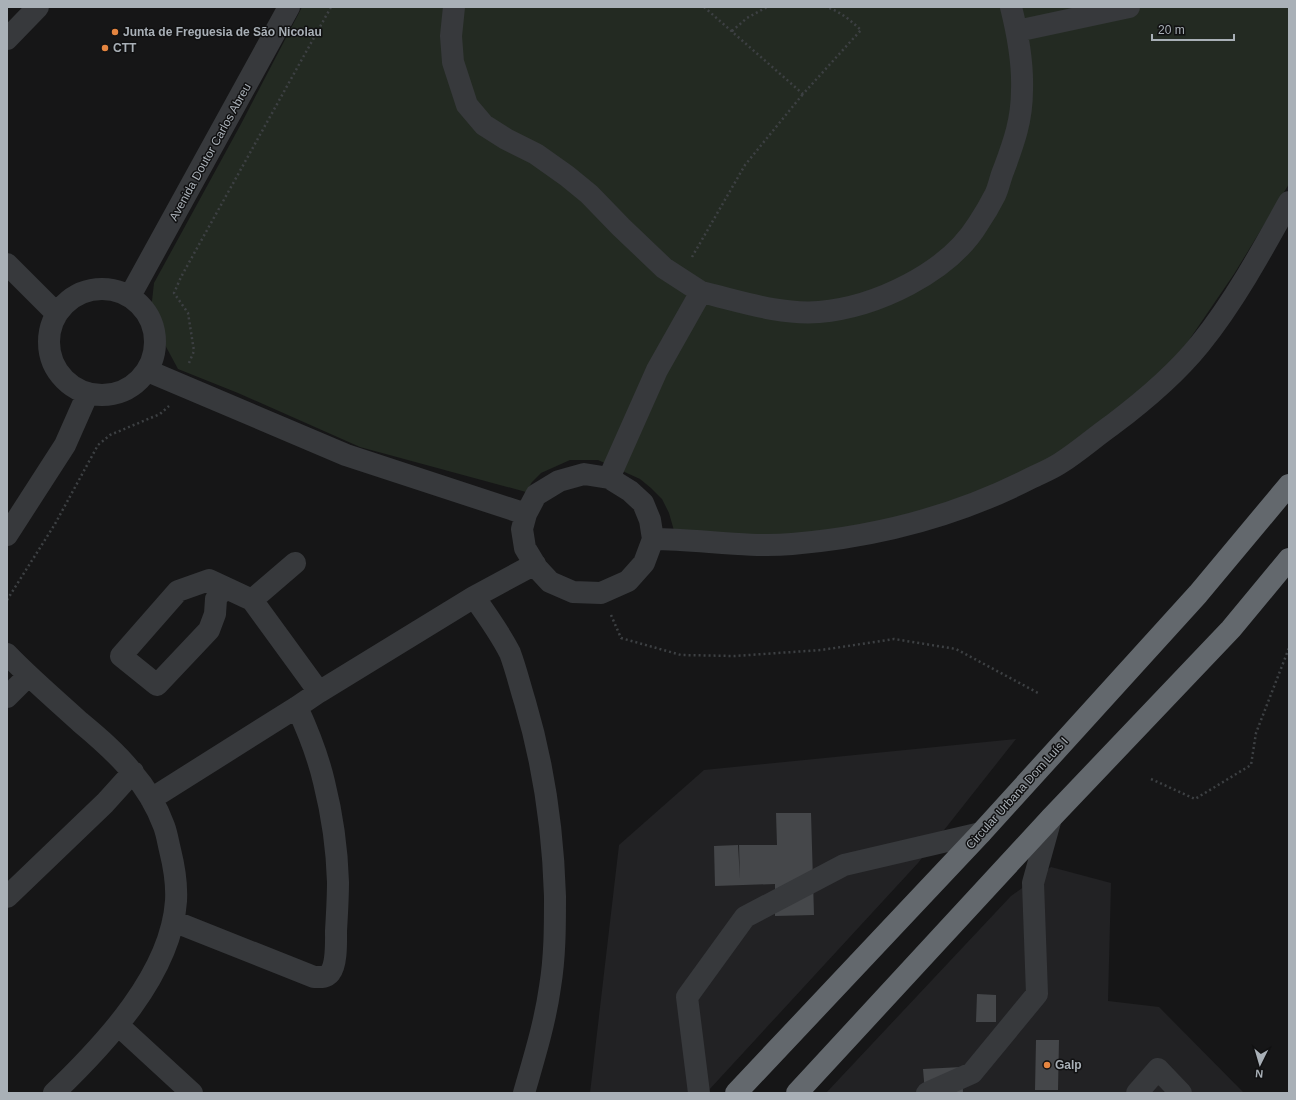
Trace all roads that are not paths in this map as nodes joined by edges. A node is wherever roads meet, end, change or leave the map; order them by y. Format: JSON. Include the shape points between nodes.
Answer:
{"nodes":[{"id":1,"x":38,"y":7,"type":"edge"},
{"id":2,"x":289,"y":7,"type":"edge"},
{"id":3,"x":454,"y":7,"type":"edge"},
{"id":4,"x":1011,"y":7,"type":"edge"},
{"id":5,"x":1129,"y":7,"type":"edge"},
{"id":6,"x":1017,"y":31,"type":"junction"},
{"id":7,"x":7,"y":38,"type":"edge"},
{"id":8,"x":1289,"y":202,"type":"edge"},
{"id":9,"x":7,"y":264,"type":"edge"},
{"id":10,"x":701,"y":292,"type":"junction"},
{"id":11,"x":130,"y":296,"type":"junction"},
{"id":12,"x":57,"y":314,"type":"junction"},
{"id":13,"x":148,"y":371,"type":"junction"},
{"id":14,"x":88,"y":393,"type":"junction"},
{"id":15,"x":609,"y":478,"type":"junction"},
{"id":16,"x":1289,"y":484,"type":"edge"},
{"id":17,"x":526,"y":514,"type":"junction"},
{"id":18,"x":7,"y":535,"type":"edge"},
{"id":19,"x":653,"y":539,"type":"junction"},
{"id":20,"x":1289,"y":559,"type":"edge"},
{"id":21,"x":295,"y":563,"type":"dead end"},
{"id":22,"x":535,"y":564,"type":"junction"},
{"id":23,"x":224,"y":587,"type":"junction"},
{"id":24,"x":474,"y":597,"type":"junction"},
{"id":25,"x":252,"y":600,"type":"junction"},
{"id":26,"x":7,"y":654,"type":"edge"},
{"id":27,"x":28,"y":676,"type":"junction"},
{"id":28,"x":319,"y":692,"type":"junction"},
{"id":29,"x":7,"y":697,"type":"edge"},
{"id":30,"x":297,"y":707,"type":"junction"},
{"id":31,"x":132,"y":772,"type":"junction"},
{"id":32,"x":151,"y":799,"type":"junction"},
{"id":33,"x":1050,"y":818,"type":"junction"},
{"id":34,"x":981,"y":834,"type":"junction"},
{"id":35,"x":7,"y":897,"type":"edge"},
{"id":36,"x":173,"y":921,"type":"junction"},
{"id":37,"x":118,"y":1025,"type":"junction"},
{"id":38,"x":54,"y":1093,"type":"edge"},
{"id":39,"x":192,"y":1093,"type":"edge"},
{"id":40,"x":524,"y":1093,"type":"edge"},
{"id":41,"x":699,"y":1093,"type":"edge"},
{"id":42,"x":736,"y":1093,"type":"edge"},
{"id":43,"x":797,"y":1093,"type":"edge"},
{"id":44,"x":927,"y":1093,"type":"edge"},
{"id":45,"x":1137,"y":1093,"type":"edge"},
{"id":46,"x":1181,"y":1093,"type":"edge"}],
"edges":[{"from":1,"to":7,"type":"street"},
{"from":2,"to":11,"type":"street","name":"Avenida Doutor Carlos Abreu"},
{"from":3,"to":10,"type":"street","via":[[451,36],[453,62],[467,105],[484,125],[536,154],[567,176],[589,194],[664,268]]},
{"from":4,"to":6,"type":"street"},
{"from":5,"to":6,"type":"street"},
{"from":6,"to":10,"type":"street","via":[[1022,92],[1017,133],[995,194],[978,225],[961,246],[937,266],[916,281],[886,295],[839,309],[819,312],[776,310]]},
{"from":8,"to":19,"type":"street","via":[[1241,284],[1200,345],[1136,408],[1061,463],[972,505],[881,531],[845,538],[791,544]]},
{"from":9,"to":12,"type":"street"},
{"from":10,"to":15,"type":"street","via":[[657,370]]},
{"from":11,"to":12,"type":"street","via":[[110,289],[90,290],[71,298]]},
{"from":11,"to":13,"type":"street","via":[[145,310],[154,329],[155,350]]},
{"from":12,"to":14,"type":"street","via":[[50,334],[54,362],[65,380],[75,388]]},
{"from":13,"to":14,"type":"street","via":[[134,384],[115,393]]},
{"from":13,"to":17,"type":"street","via":[[346,455]]},
{"from":14,"to":18,"type":"street","via":[[65,445]]},
{"from":15,"to":17,"type":"street","via":[[584,474],[559,481],[536,495]]},
{"from":15,"to":19,"type":"street","via":[[643,503],[650,520]]},
{"from":16,"to":34,"type":"highway","name":"Circular Urbana Dom Luís I","via":[[1198,594]]},
{"from":17,"to":22,"type":"street","via":[[522,529],[525,548]]},
{"from":19,"to":22,"type":"street","via":[[644,563],[628,581],[601,593],[573,592],[550,582]]},
{"from":20,"to":33,"type":"highway","via":[[1231,629]]},
{"from":21,"to":25,"type":"street"},
{"from":22,"to":24,"type":"street"},
{"from":23,"to":23,"type":"street","via":[[209,580],[178,592],[122,656],[157,685],[209,630],[216,599]]},
{"from":23,"to":25,"type":"street"},
{"from":24,"to":28,"type":"street"},
{"from":24,"to":40,"type":"street","via":[[510,654],[532,723],[542,765],[548,808],[554,873],[554,955],[545,1012]]},
{"from":25,"to":28,"type":"street"},
{"from":26,"to":27,"type":"street"},
{"from":27,"to":29,"type":"street"},
{"from":27,"to":31,"type":"street","via":[[102,741]]},
{"from":28,"to":30,"type":"street"},
{"from":30,"to":32,"type":"street"},
{"from":30,"to":36,"type":"street","via":[[311,738],[322,774],[333,829],[338,882],[332,969],[324,977],[314,977]]},
{"from":31,"to":32,"type":"street"},
{"from":31,"to":35,"type":"street","via":[[105,803]]},
{"from":32,"to":36,"type":"street","via":[[164,827],[172,858],[176,900]]},
{"from":33,"to":43,"type":"highway"},
{"from":33,"to":44,"type":"street","via":[[1032,882],[1037,994],[972,1074]]},
{"from":34,"to":41,"type":"street","via":[[844,865],[745,917],[687,997]]},
{"from":34,"to":42,"type":"highway","name":"Circular Urbana Dom Luís I"},
{"from":36,"to":37,"type":"street","via":[[165,949],[138,998]]},
{"from":37,"to":38,"type":"street"},
{"from":37,"to":39,"type":"street"},
{"from":45,"to":46,"type":"street","via":[[1158,1069]]}]}
